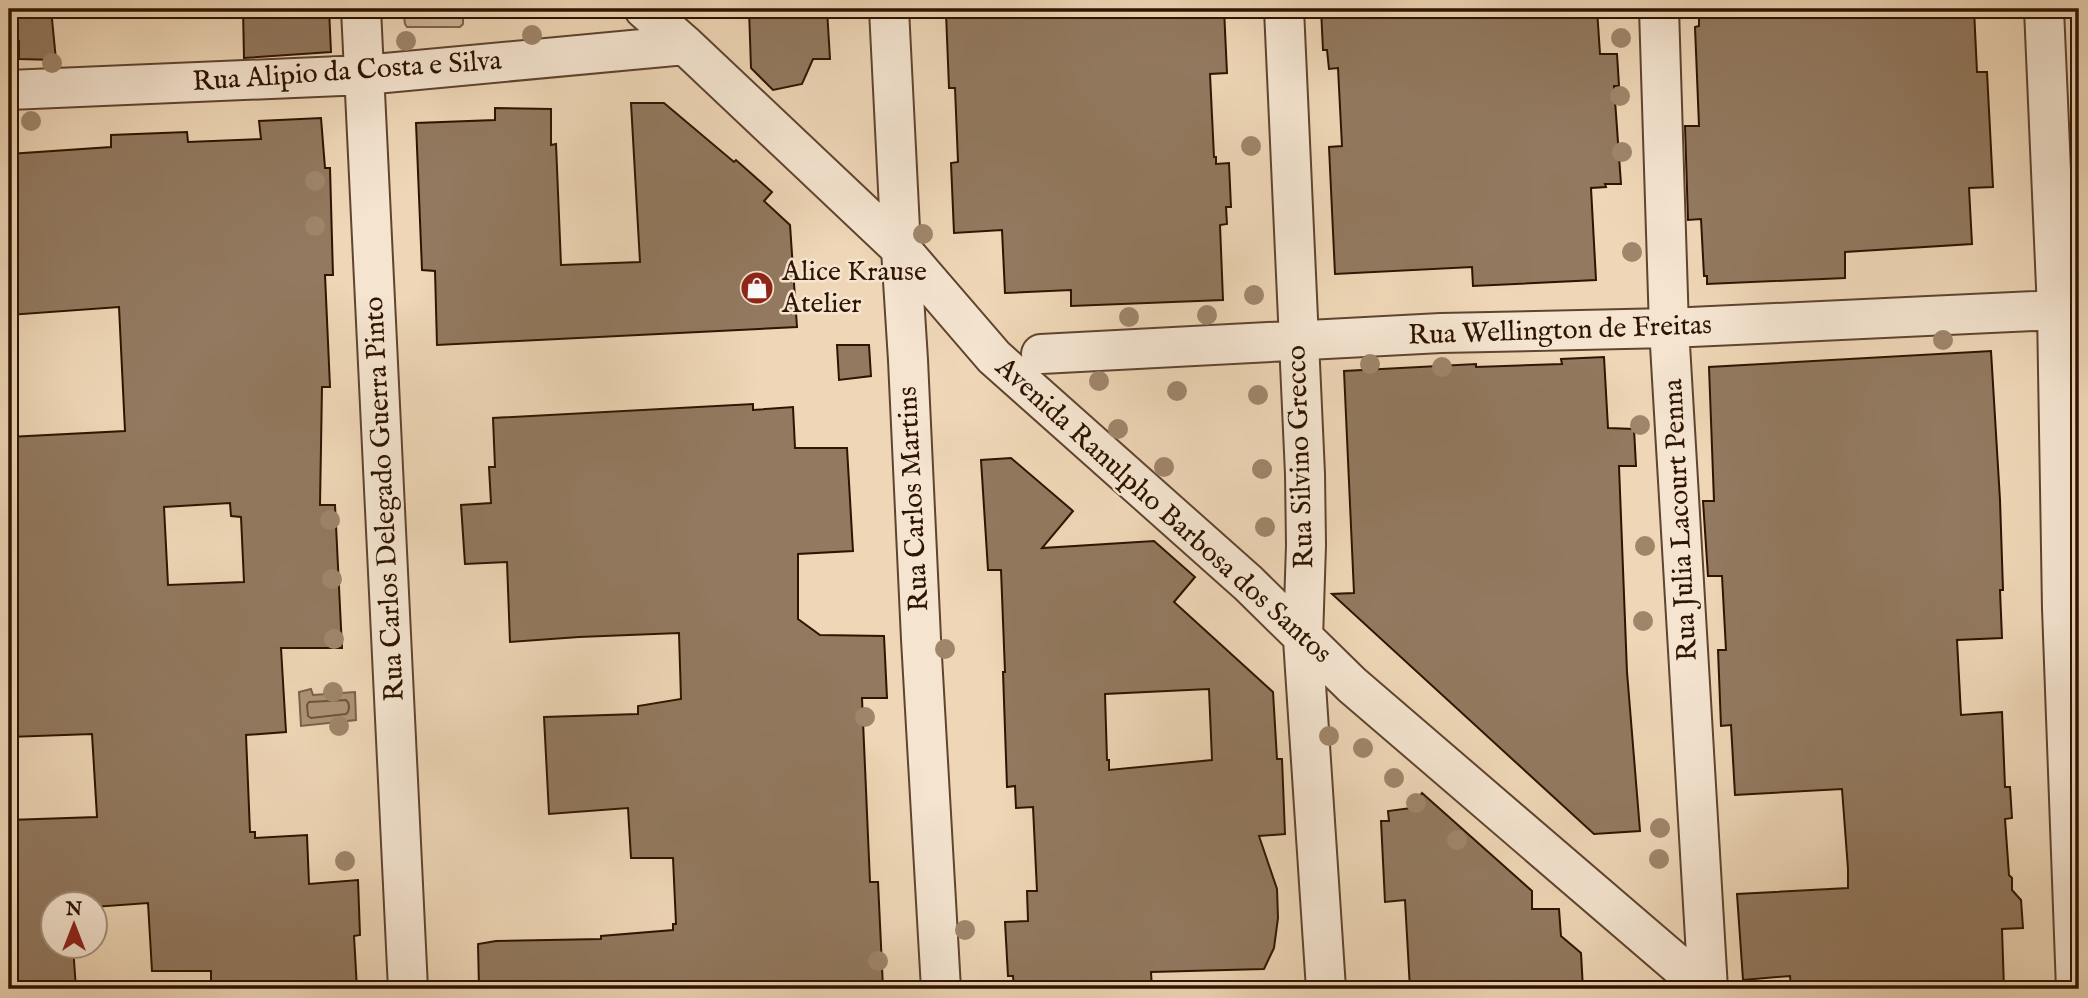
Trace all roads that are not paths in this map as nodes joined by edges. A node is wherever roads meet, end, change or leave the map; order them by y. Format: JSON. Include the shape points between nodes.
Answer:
{"nodes":[{"id":1,"x":361,"y":9,"type":"edge"},
{"id":2,"x":644,"y":9,"type":"edge"},
{"id":3,"x":889,"y":9,"type":"edge"},
{"id":4,"x":1284,"y":9,"type":"edge"},
{"id":5,"x":1659,"y":9,"type":"edge"},
{"id":6,"x":2044,"y":9,"type":"edge"},
{"id":7,"x":685,"y":46,"type":"junction"},
{"id":8,"x":364,"y":75,"type":"junction"},
{"id":9,"x":9,"y":90,"type":"edge"},
{"id":10,"x":901,"y":249,"type":"junction"},
{"id":11,"x":2068,"y":309,"type":"edge"},
{"id":12,"x":1670,"y":328,"type":"junction"},
{"id":13,"x":1298,"y":342,"type":"junction"},
{"id":14,"x":1041,"y":354,"type":"dead end"},
{"id":15,"x":1303,"y":639,"type":"junction"},
{"id":16,"x":408,"y":989,"type":"edge"},
{"id":17,"x":941,"y":989,"type":"edge"},
{"id":18,"x":1326,"y":989,"type":"edge"},
{"id":19,"x":1707,"y":989,"type":"edge"},
{"id":20,"x":2076,"y":989,"type":"edge"}],
"edges":[{"from":1,"to":8,"type":"street","name":"Rua Carlos Delegado Guerra Pinto"},
{"from":2,"to":7,"type":"street","name":"Avenida Ranulpho Barbosa dos Santos"},
{"from":3,"to":10,"type":"street","name":"Rua Carlos Martins"},
{"from":4,"to":13,"type":"street","name":"Rua Silvino Grecco"},
{"from":5,"to":12,"type":"street","name":"Rua Julia Lacourt Penna"},
{"from":6,"to":11,"type":"street"},
{"from":7,"to":8,"type":"street","name":"Rua Alipio da Costa e Silva"},
{"from":7,"to":10,"type":"street","name":"Avenida Ranulpho Barbosa dos Santos"},
{"from":8,"to":9,"type":"street","name":"Rua Alipio da Costa e Silva"},
{"from":8,"to":16,"type":"street","name":"Rua Carlos Delegado Guerra Pinto"},
{"from":10,"to":15,"type":"street","name":"Avenida Ranulpho Barbosa dos Santos","via":[[994,357],[1248,583]]},
{"from":10,"to":17,"type":"street","name":"Rua Carlos Martins"},
{"from":11,"to":12,"type":"street","name":"Rua Wellington de Freitas"},
{"from":11,"to":20,"type":"street","via":[[2062,607]]},
{"from":12,"to":13,"type":"street","name":"Rua Wellington de Freitas","via":[[1441,333]]},
{"from":12,"to":19,"type":"street","name":"Rua Julia Lacourt Penna"},
{"from":13,"to":14,"type":"street","name":"Rua Wellington de Freitas"},
{"from":13,"to":15,"type":"street","name":"Rua Silvino Grecco","via":[[1306,534]]},
{"from":15,"to":18,"type":"street","name":"Rua Silvino Grecco"},
{"from":15,"to":19,"type":"street","name":"Avenida Ranulpho Barbosa dos Santos"}]}
